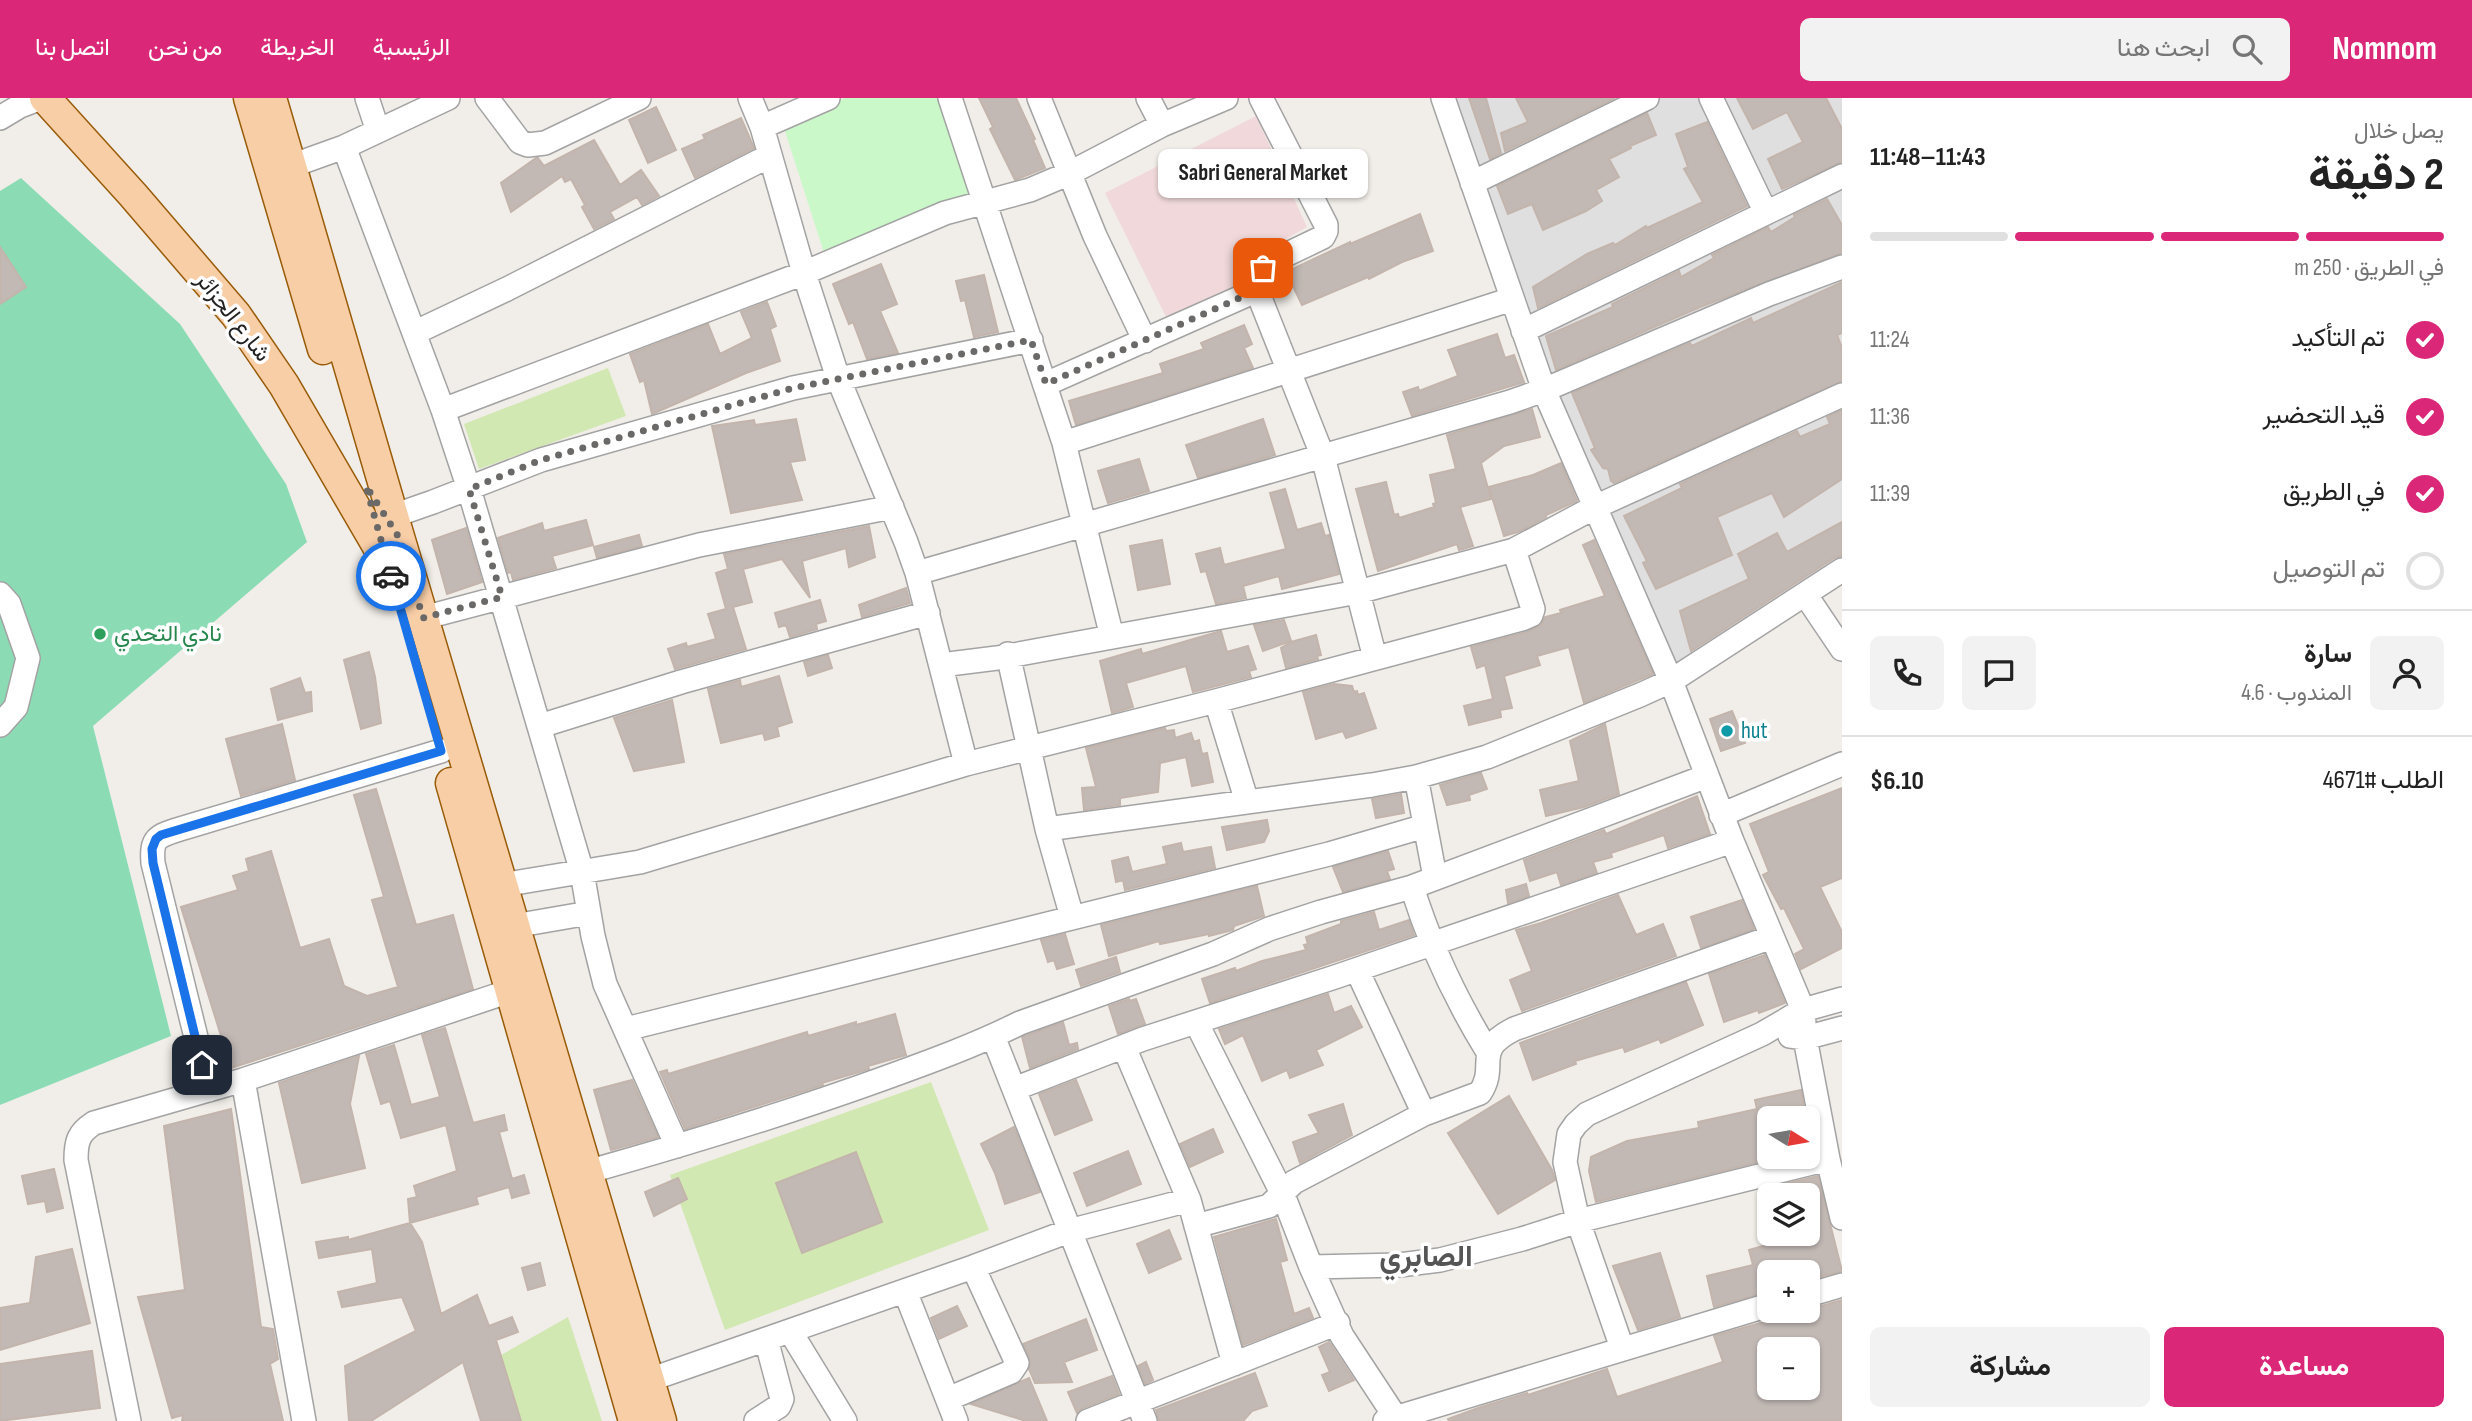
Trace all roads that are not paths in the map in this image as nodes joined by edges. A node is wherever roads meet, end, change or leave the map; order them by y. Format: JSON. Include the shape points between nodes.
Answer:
{"nodes":[{"id":1,"x":68,"y":98,"type":"edge"},
{"id":2,"x":249,"y":98,"type":"edge"},
{"id":3,"x":271,"y":98,"type":"edge"},
{"id":4,"x":367,"y":98,"type":"edge"},
{"id":5,"x":448,"y":98,"type":"edge"},
{"id":6,"x":488,"y":98,"type":"edge"},
{"id":7,"x":639,"y":98,"type":"edge"},
{"id":8,"x":750,"y":98,"type":"edge"},
{"id":9,"x":828,"y":98,"type":"edge"},
{"id":10,"x":950,"y":98,"type":"edge"},
{"id":11,"x":1039,"y":98,"type":"edge"},
{"id":12,"x":1148,"y":98,"type":"edge"},
{"id":13,"x":1226,"y":98,"type":"edge"},
{"id":14,"x":1261,"y":98,"type":"edge"},
{"id":15,"x":1443,"y":98,"type":"edge"},
{"id":16,"x":1647,"y":98,"type":"edge"},
{"id":17,"x":1711,"y":98,"type":"edge"},
{"id":18,"x":33,"y":100,"type":"edge"},
{"id":19,"x":0,"y":118,"type":"edge"},
{"id":20,"x":1162,"y":125,"type":"junction"},
{"id":21,"x":762,"y":127,"type":"junction"},
{"id":22,"x":378,"y":131,"type":"junction"},
{"id":23,"x":344,"y":147,"type":"junction"},
{"id":24,"x":769,"y":156,"type":"junction"},
{"id":25,"x":291,"y":166,"type":"junction"},
{"id":26,"x":1070,"y":173,"type":"junction"},
{"id":27,"x":1842,"y":176,"type":"edge"},
{"id":28,"x":1472,"y":183,"type":"junction"},
{"id":29,"x":984,"y":201,"type":"junction"},
{"id":30,"x":1766,"y":213,"type":"junction"},
{"id":31,"x":1842,"y":267,"type":"edge"},
{"id":32,"x":804,"y":272,"type":"junction"},
{"id":33,"x":1256,"y":288,"type":"junction"},
{"id":34,"x":1512,"y":299,"type":"junction"},
{"id":35,"x":1523,"y":331,"type":"junction"},
{"id":36,"x":414,"y":333,"type":"junction"},
{"id":37,"x":1031,"y":340,"type":"junction"},
{"id":38,"x":1145,"y":341,"type":"junction"},
{"id":39,"x":1289,"y":372,"type":"junction"},
{"id":40,"x":838,"y":378,"type":"junction"},
{"id":41,"x":1046,"y":384,"type":"junction"},
{"id":42,"x":1545,"y":390,"type":"junction"},
{"id":43,"x":1842,"y":395,"type":"edge"},
{"id":44,"x":443,"y":410,"type":"junction"},
{"id":45,"x":1064,"y":443,"type":"junction"},
{"id":46,"x":1323,"y":457,"type":"junction"},
{"id":47,"x":366,"y":486,"type":"junction"},
{"id":48,"x":469,"y":489,"type":"junction"},
{"id":49,"x":892,"y":507,"type":"junction"},
{"id":50,"x":1595,"y":507,"type":"junction"},
{"id":51,"x":1084,"y":526,"type":"junction"},
{"id":52,"x":393,"y":539,"type":"junction"},
{"id":53,"x":1514,"y":550,"type":"junction"},
{"id":54,"x":1842,"y":570,"type":"edge"},
{"id":55,"x":917,"y":573,"type":"junction"},
{"id":56,"x":1358,"y":592,"type":"junction"},
{"id":57,"x":0,"y":594,"type":"edge"},
{"id":58,"x":1805,"y":594,"type":"junction"},
{"id":59,"x":502,"y":597,"type":"junction"},
{"id":60,"x":928,"y":613,"type":"junction"},
{"id":61,"x":423,"y":618,"type":"junction"},
{"id":62,"x":1112,"y":637,"type":"junction"},
{"id":63,"x":1842,"y":649,"type":"edge"},
{"id":64,"x":1008,"y":654,"type":"junction"},
{"id":65,"x":1375,"y":658,"type":"junction"},
{"id":66,"x":941,"y":665,"type":"junction"},
{"id":67,"x":1671,"y":681,"type":"junction"},
{"id":68,"x":1216,"y":701,"type":"junction"},
{"id":69,"x":0,"y":725,"type":"edge"},
{"id":70,"x":540,"y":726,"type":"junction"},
{"id":71,"x":1029,"y":747,"type":"junction"},
{"id":72,"x":441,"y":751,"type":"junction"},
{"id":73,"x":967,"y":764,"type":"junction"},
{"id":74,"x":1842,"y":764,"type":"edge"},
{"id":75,"x":1707,"y":776,"type":"junction"},
{"id":76,"x":1416,"y":777,"type":"junction"},
{"id":77,"x":1247,"y":802,"type":"junction"},
{"id":78,"x":1721,"y":815,"type":"junction"},
{"id":79,"x":1425,"y":826,"type":"junction"},
{"id":80,"x":1047,"y":829,"type":"junction"},
{"id":81,"x":1732,"y":841,"type":"junction"},
{"id":82,"x":582,"y":872,"type":"junction"},
{"id":83,"x":1435,"y":877,"type":"junction"},
{"id":84,"x":502,"y":885,"type":"junction"},
{"id":85,"x":1412,"y":887,"type":"junction"},
{"id":86,"x":589,"y":913,"type":"junction"},
{"id":87,"x":1072,"y":917,"type":"junction"},
{"id":88,"x":514,"y":926,"type":"junction"},
{"id":89,"x":1772,"y":937,"type":"junction"},
{"id":90,"x":1432,"y":944,"type":"junction"},
{"id":91,"x":1357,"y":970,"type":"junction"},
{"id":92,"x":510,"y":991,"type":"junction"},
{"id":93,"x":1842,"y":999,"type":"edge"},
{"id":94,"x":1803,"y":1010,"type":"junction"},
{"id":95,"x":1196,"y":1022,"type":"junction"},
{"id":96,"x":1842,"y":1028,"type":"edge"},
{"id":97,"x":626,"y":1029,"type":"junction"},
{"id":98,"x":1762,"y":1034,"type":"junction"},
{"id":99,"x":993,"y":1036,"type":"junction"},
{"id":100,"x":1805,"y":1038,"type":"junction"},
{"id":101,"x":1124,"y":1047,"type":"junction"},
{"id":102,"x":1488,"y":1052,"type":"junction"},
{"id":103,"x":243,"y":1080,"type":"junction"},
{"id":104,"x":1014,"y":1089,"type":"junction"},
{"id":105,"x":209,"y":1090,"type":"junction"},
{"id":106,"x":1424,"y":1114,"type":"junction"},
{"id":107,"x":677,"y":1146,"type":"junction"},
{"id":108,"x":1828,"y":1159,"type":"junction"},
{"id":109,"x":587,"y":1172,"type":"junction"},
{"id":110,"x":1283,"y":1195,"type":"junction"},
{"id":111,"x":1189,"y":1200,"type":"junction"},
{"id":112,"x":1842,"y":1218,"type":"edge"},
{"id":113,"x":1577,"y":1221,"type":"junction"},
{"id":114,"x":1196,"y":1226,"type":"junction"},
{"id":115,"x":1069,"y":1231,"type":"junction"},
{"id":116,"x":973,"y":1267,"type":"junction"},
{"id":117,"x":1311,"y":1267,"type":"junction"},
{"id":118,"x":1842,"y":1285,"type":"edge"},
{"id":119,"x":905,"y":1291,"type":"junction"},
{"id":120,"x":1820,"y":1291,"type":"edge"},
{"id":121,"x":1757,"y":1309,"type":"edge"},
{"id":122,"x":1338,"y":1323,"type":"junction"},
{"id":123,"x":790,"y":1331,"type":"junction"},
{"id":124,"x":766,"y":1339,"type":"junction"},
{"id":125,"x":1622,"y":1348,"type":"junction"},
{"id":126,"x":1234,"y":1364,"type":"junction"},
{"id":127,"x":649,"y":1380,"type":"junction"},
{"id":128,"x":948,"y":1399,"type":"junction"},
{"id":129,"x":1140,"y":1411,"type":"edge"},
{"id":130,"x":1391,"y":1419,"type":"edge"},
{"id":131,"x":129,"y":1421,"type":"edge"},
{"id":132,"x":304,"y":1421,"type":"edge"},
{"id":133,"x":634,"y":1421,"type":"edge"},
{"id":134,"x":661,"y":1421,"type":"edge"},
{"id":135,"x":756,"y":1421,"type":"edge"},
{"id":136,"x":845,"y":1421,"type":"edge"},
{"id":137,"x":956,"y":1421,"type":"edge"},
{"id":138,"x":1088,"y":1421,"type":"edge"}],
"edges":[{"from":1,"to":47,"type":"main road","name":"شارع الجزائر","via":[[267,335]]},
{"from":2,"to":47,"type":"main road"},
{"from":3,"to":25,"type":"main road"},
{"from":4,"to":22,"type":"street"},
{"from":5,"to":22,"type":"street"},
{"from":6,"to":7,"type":"street","via":[[520,142],[536,145]]},
{"from":8,"to":21,"type":"street"},
{"from":9,"to":21,"type":"street"},
{"from":10,"to":29,"type":"street"},
{"from":11,"to":26,"type":"street"},
{"from":12,"to":20,"type":"street"},
{"from":13,"to":20,"type":"street"},
{"from":14,"to":33,"type":"street","via":[[1326,231],[1323,237],[1269,263]]},
{"from":15,"to":28,"type":"street"},
{"from":16,"to":28,"type":"street"},
{"from":17,"to":30,"type":"street"},
{"from":18,"to":19,"type":"street"},
{"from":18,"to":52,"type":"main road","name":"شارع الجزائر","via":[[132,195],[236,315]]},
{"from":20,"to":26,"type":"street"},
{"from":21,"to":24,"type":"street"},
{"from":22,"to":23,"type":"street"},
{"from":23,"to":25,"type":"street"},
{"from":23,"to":36,"type":"street"},
{"from":24,"to":32,"type":"street"},
{"from":24,"to":36,"type":"street"},
{"from":25,"to":52,"type":"main road"},
{"from":26,"to":29,"type":"street","via":[[1030,190]]},
{"from":26,"to":38,"type":"street"},
{"from":27,"to":30,"type":"street"},
{"from":28,"to":34,"type":"street"},
{"from":29,"to":32,"type":"street"},
{"from":29,"to":37,"type":"street"},
{"from":30,"to":35,"type":"street"},
{"from":31,"to":42,"type":"street"},
{"from":32,"to":40,"type":"street"},
{"from":32,"to":44,"type":"street"},
{"from":33,"to":38,"type":"street"},
{"from":33,"to":39,"type":"street"},
{"from":34,"to":35,"type":"street"},
{"from":34,"to":39,"type":"street"},
{"from":35,"to":42,"type":"street"},
{"from":36,"to":44,"type":"street"},
{"from":37,"to":40,"type":"street"},
{"from":37,"to":41,"type":"street"},
{"from":38,"to":41,"type":"street"},
{"from":39,"to":45,"type":"street"},
{"from":39,"to":46,"type":"street"},
{"from":40,"to":48,"type":"street","via":[[541,460]]},
{"from":40,"to":49,"type":"street"},
{"from":41,"to":45,"type":"street"},
{"from":42,"to":46,"type":"street"},
{"from":42,"to":50,"type":"street"},
{"from":43,"to":50,"type":"street"},
{"from":44,"to":48,"type":"street"},
{"from":45,"to":51,"type":"street"},
{"from":46,"to":51,"type":"street"},
{"from":46,"to":56,"type":"street"},
{"from":47,"to":52,"type":"main road"},
{"from":48,"to":52,"type":"street"},
{"from":48,"to":59,"type":"street"},
{"from":49,"to":55,"type":"street"},
{"from":49,"to":59,"type":"street","via":[[699,545]]},
{"from":50,"to":53,"type":"street"},
{"from":50,"to":67,"type":"street"},
{"from":51,"to":55,"type":"street"},
{"from":51,"to":62,"type":"street"},
{"from":52,"to":61,"type":"main road"},
{"from":52,"to":72,"type":"main road"},
{"from":53,"to":56,"type":"street"},
{"from":53,"to":65,"type":"street","via":[[1531,615]]},
{"from":54,"to":58,"type":"street"},
{"from":55,"to":60,"type":"street"},
{"from":56,"to":62,"type":"street"},
{"from":56,"to":65,"type":"street"},
{"from":57,"to":69,"type":"street","via":[[9,604],[28,658],[16,707]]},
{"from":58,"to":63,"type":"street"},
{"from":58,"to":67,"type":"street"},
{"from":59,"to":61,"type":"street"},
{"from":59,"to":70,"type":"street"},
{"from":60,"to":66,"type":"street"},
{"from":60,"to":70,"type":"street"},
{"from":61,"to":84,"type":"main road"},
{"from":62,"to":64,"type":"street"},
{"from":64,"to":66,"type":"street"},
{"from":64,"to":71,"type":"street"},
{"from":65,"to":68,"type":"street"},
{"from":66,"to":73,"type":"street"},
{"from":67,"to":75,"type":"street"},
{"from":67,"to":76,"type":"street","via":[[1487,757]]},
{"from":68,"to":71,"type":"street"},
{"from":68,"to":77,"type":"street"},
{"from":70,"to":82,"type":"street"},
{"from":71,"to":73,"type":"street"},
{"from":71,"to":80,"type":"street"},
{"from":72,"to":92,"type":"main road"},
{"from":72,"to":105,"type":"street","via":[[156,839],[153,863]]},
{"from":73,"to":82,"type":"street","via":[[665,855]]},
{"from":74,"to":78,"type":"street"},
{"from":75,"to":78,"type":"street"},
{"from":75,"to":83,"type":"street"},
{"from":76,"to":77,"type":"street"},
{"from":76,"to":79,"type":"street"},
{"from":77,"to":80,"type":"street"},
{"from":78,"to":81,"type":"street"},
{"from":79,"to":83,"type":"street"},
{"from":79,"to":87,"type":"street"},
{"from":80,"to":87,"type":"street"},
{"from":81,"to":89,"type":"street"},
{"from":81,"to":90,"type":"street"},
{"from":82,"to":84,"type":"street"},
{"from":82,"to":86,"type":"street"},
{"from":83,"to":85,"type":"street"},
{"from":84,"to":88,"type":"main road"},
{"from":85,"to":90,"type":"street"},
{"from":85,"to":99,"type":"street","via":[[1269,929]]},
{"from":86,"to":88,"type":"street"},
{"from":86,"to":97,"type":"street","via":[[605,984]]},
{"from":87,"to":97,"type":"street"},
{"from":88,"to":109,"type":"main road"},
{"from":89,"to":94,"type":"street"},
{"from":89,"to":102,"type":"street","via":[[1514,1029],[1499,1037]]},
{"from":90,"to":91,"type":"street"},
{"from":90,"to":102,"type":"street"},
{"from":91,"to":95,"type":"street"},
{"from":91,"to":106,"type":"street"},
{"from":92,"to":103,"type":"street"},
{"from":92,"to":133,"type":"main road"},
{"from":93,"to":94,"type":"street"},
{"from":94,"to":98,"type":"street"},
{"from":94,"to":100,"type":"street"},
{"from":95,"to":101,"type":"street"},
{"from":95,"to":110,"type":"street"},
{"from":96,"to":100,"type":"street"},
{"from":97,"to":107,"type":"street"},
{"from":98,"to":100,"type":"street"},
{"from":98,"to":113,"type":"street","via":[[1576,1124],[1569,1134],[1565,1162]]},
{"from":99,"to":104,"type":"street"},
{"from":99,"to":107,"type":"street","via":[[858,1088]]},
{"from":100,"to":108,"type":"street"},
{"from":101,"to":104,"type":"street"},
{"from":101,"to":111,"type":"street"},
{"from":102,"to":106,"type":"street","via":[[1480,1093]]},
{"from":103,"to":105,"type":"street"},
{"from":103,"to":132,"type":"street"},
{"from":104,"to":115,"type":"street"},
{"from":105,"to":131,"type":"street","via":[[94,1123],[84,1129],[76,1144]]},
{"from":106,"to":110,"type":"street","via":[[1294,1182]]},
{"from":107,"to":109,"type":"street"},
{"from":108,"to":112,"type":"street"},
{"from":108,"to":113,"type":"street"},
{"from":109,"to":127,"type":"main road"},
{"from":110,"to":114,"type":"street","via":[[1269,1206]]},
{"from":110,"to":117,"type":"street"},
{"from":111,"to":114,"type":"street"},
{"from":111,"to":115,"type":"street"},
{"from":113,"to":117,"type":"street","via":[[1440,1260]]},
{"from":113,"to":125,"type":"street"},
{"from":114,"to":126,"type":"street"},
{"from":115,"to":116,"type":"street"},
{"from":115,"to":129,"type":"street"},
{"from":116,"to":119,"type":"street"},
{"from":116,"to":128,"type":"street","via":[[1017,1363],[1011,1372]]},
{"from":117,"to":122,"type":"street"},
{"from":118,"to":120,"type":"street"},
{"from":119,"to":123,"type":"street"},
{"from":119,"to":128,"type":"street"},
{"from":121,"to":125,"type":"street"},
{"from":122,"to":126,"type":"street"},
{"from":122,"to":130,"type":"street"},
{"from":123,"to":124,"type":"street"},
{"from":123,"to":136,"type":"street"},
{"from":124,"to":127,"type":"street"},
{"from":124,"to":135,"type":"street","via":[[782,1399]]},
{"from":125,"to":130,"type":"street"},
{"from":126,"to":129,"type":"street"},
{"from":127,"to":134,"type":"main road"},
{"from":128,"to":137,"type":"street"},
{"from":129,"to":138,"type":"street"}]}
